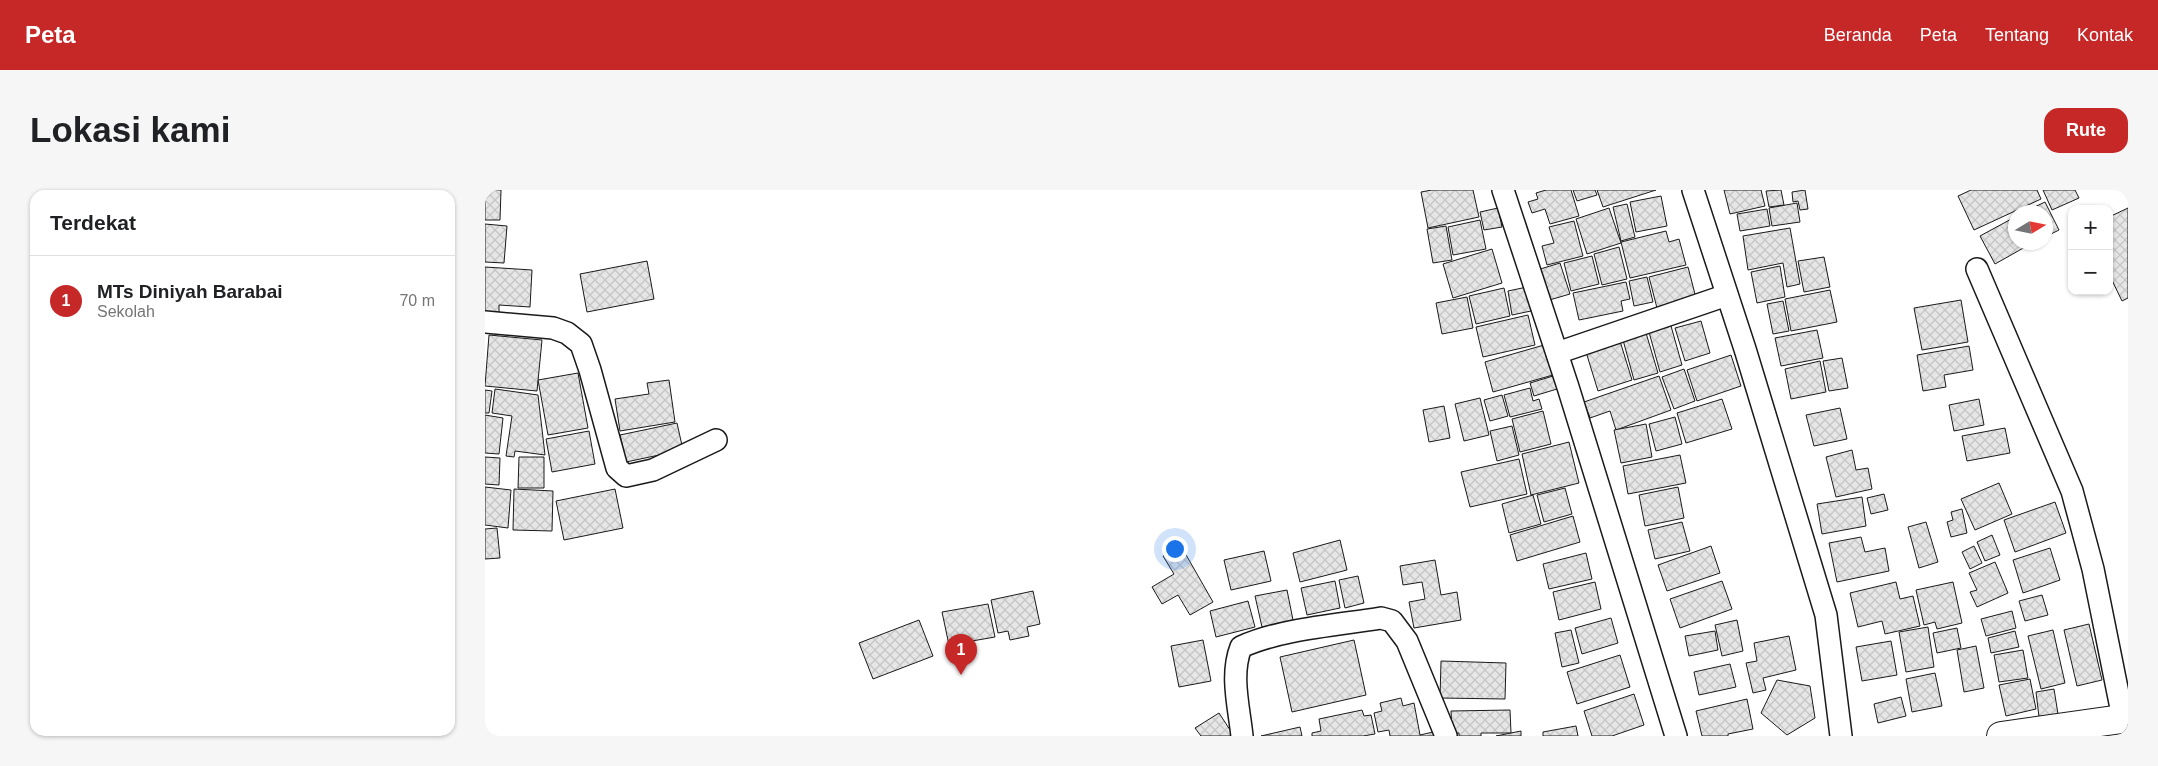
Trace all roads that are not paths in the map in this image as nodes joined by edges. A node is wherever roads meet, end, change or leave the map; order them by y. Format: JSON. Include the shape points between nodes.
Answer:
{"nodes":[{"id":1,"x":1503,"y":190,"type":"edge"},
{"id":2,"x":1693,"y":190,"type":"edge"},
{"id":3,"x":1977,"y":269,"type":"dead end"},
{"id":4,"x":1727,"y":295,"type":"junction"},
{"id":5,"x":485,"y":322,"type":"edge"},
{"id":6,"x":1557,"y":353,"type":"junction"},
{"id":7,"x":716,"y":440,"type":"dead end"},
{"id":8,"x":2125,"y":718,"type":"edge"},
{"id":9,"x":1242,"y":736,"type":"edge"},
{"id":10,"x":1446,"y":736,"type":"edge"},
{"id":11,"x":1676,"y":736,"type":"edge"},
{"id":12,"x":1841,"y":736,"type":"edge"},
{"id":13,"x":2001,"y":736,"type":"edge"}],
"edges":[{"from":1,"to":6,"type":"street"},
{"from":2,"to":4,"type":"street"},
{"from":3,"to":8,"type":"street","via":[[2072,492],[2093,569]]},
{"from":4,"to":6,"type":"street"},
{"from":4,"to":12,"type":"street","via":[[1825,615]]},
{"from":5,"to":7,"type":"street","via":[[553,328],[567,332],[581,344],[617,468],[626,476],[653,470]]},
{"from":6,"to":11,"type":"street"},
{"from":8,"to":13,"type":"street"},
{"from":9,"to":10,"type":"street","via":[[1235,673],[1241,648],[1253,642],[1308,630],[1381,618],[1392,621],[1407,641]]}]}
